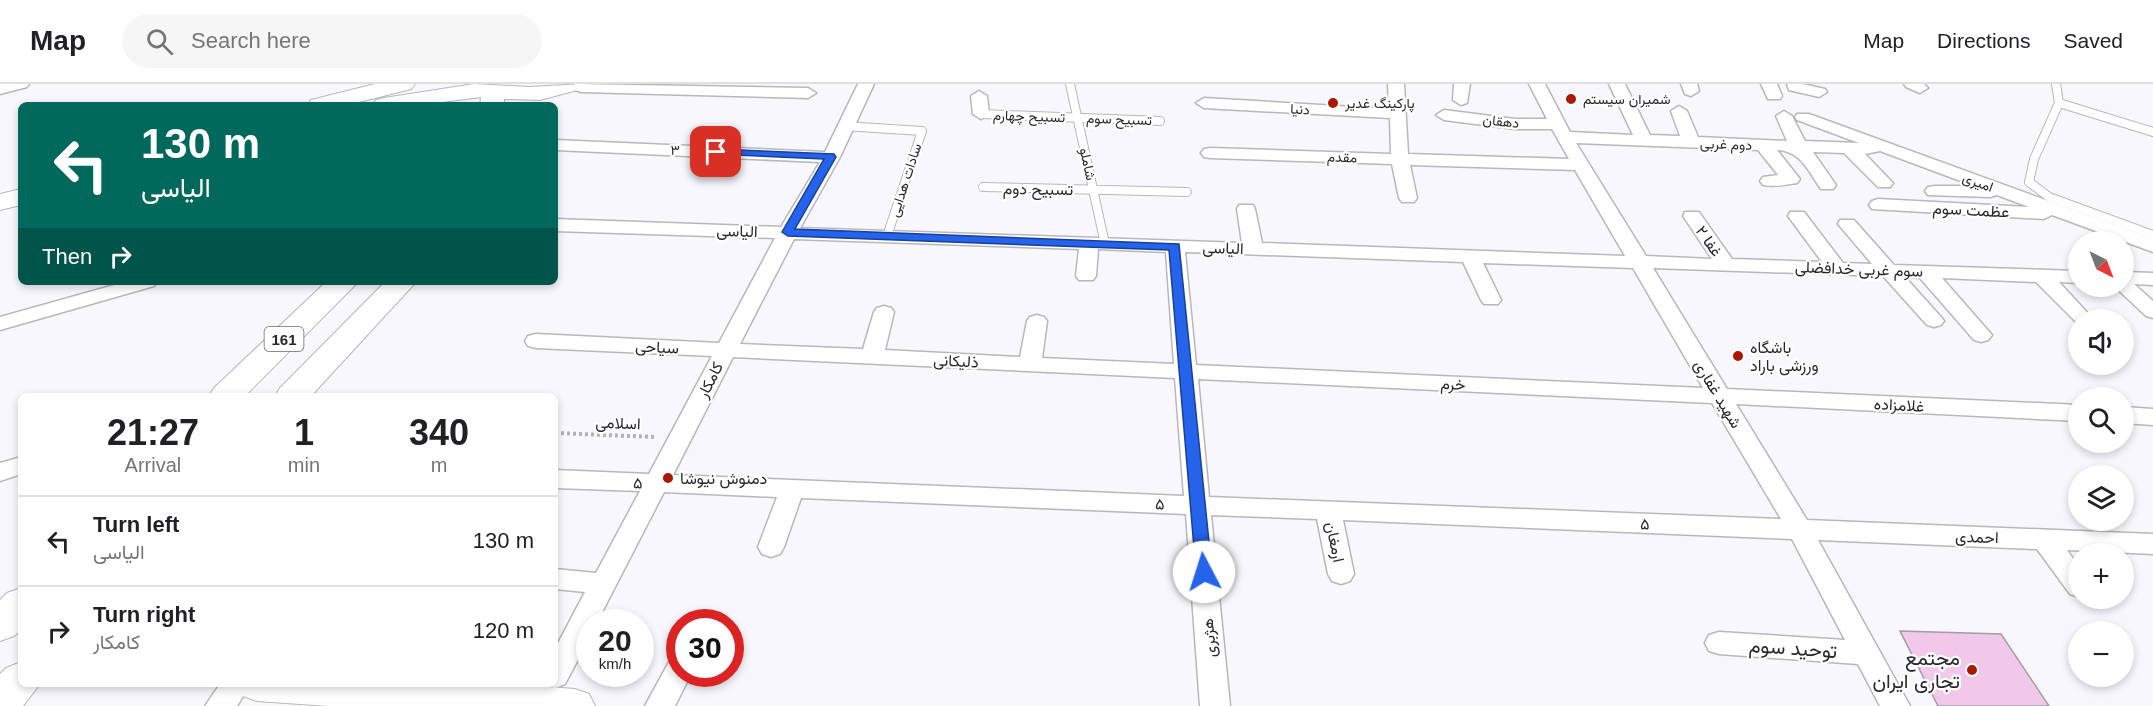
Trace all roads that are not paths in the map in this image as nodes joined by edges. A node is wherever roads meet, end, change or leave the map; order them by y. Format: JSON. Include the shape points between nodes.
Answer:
{"nodes":[{"id":1,"x":21,"y":84,"type":"edge"},
{"id":2,"x":866,"y":84,"type":"edge"},
{"id":3,"x":1070,"y":84,"type":"edge"},
{"id":4,"x":1396,"y":84,"type":"edge"},
{"id":5,"x":1537,"y":84,"type":"edge"},
{"id":6,"x":1617,"y":84,"type":"edge"},
{"id":7,"x":1795,"y":84,"type":"edge"},
{"id":8,"x":2056,"y":84,"type":"edge"},
{"id":9,"x":579,"y":85,"type":"edge"},
{"id":10,"x":0,"y":89,"type":"edge"},
{"id":11,"x":1819,"y":92,"type":"dead end"},
{"id":12,"x":396,"y":93,"type":"edge"},
{"id":13,"x":490,"y":93,"type":"edge"},
{"id":14,"x":808,"y":93,"type":"dead end"},
{"id":15,"x":979,"y":96,"type":"dead end"},
{"id":16,"x":335,"y":102,"type":"edge"},
{"id":17,"x":335,"y":102,"type":"edge"},
{"id":18,"x":2059,"y":103,"type":"junction"},
{"id":19,"x":1203,"y":104,"type":"dead end"},
{"id":20,"x":562,"y":108,"type":"dead end"},
{"id":21,"x":1679,"y":111,"type":"dead end"},
{"id":22,"x":981,"y":114,"type":"joint"},
{"id":23,"x":1397,"y":114,"type":"junction"},
{"id":24,"x":1444,"y":115,"type":"dead end"},
{"id":25,"x":1784,"y":116,"type":"dead end"},
{"id":26,"x":1803,"y":117,"type":"dead end"},
{"id":27,"x":1078,"y":118,"type":"junction"},
{"id":28,"x":1160,"y":120,"type":"dead end"},
{"id":29,"x":844,"y":126,"type":"junction"},
{"id":30,"x":1560,"y":130,"type":"junction"},
{"id":31,"x":2153,"y":132,"type":"edge"},
{"id":32,"x":1644,"y":140,"type":"junction"},
{"id":33,"x":1691,"y":142,"type":"junction"},
{"id":34,"x":558,"y":145,"type":"edge"},
{"id":35,"x":1763,"y":145,"type":"junction"},
{"id":36,"x":1795,"y":147,"type":"junction"},
{"id":37,"x":1850,"y":149,"type":"junction"},
{"id":38,"x":1889,"y":149,"type":"junction"},
{"id":39,"x":1210,"y":153,"type":"dead end"},
{"id":40,"x":831,"y":157,"type":"junction"},
{"id":41,"x":1400,"y":159,"type":"junction"},
{"id":42,"x":1581,"y":165,"type":"junction"},
{"id":43,"x":18,"y":179,"type":"edge"},
{"id":44,"x":1769,"y":181,"type":"dead end"},
{"id":45,"x":0,"y":183,"type":"edge"},
{"id":46,"x":1884,"y":183,"type":"dead end"},
{"id":47,"x":1827,"y":184,"type":"dead end"},
{"id":48,"x":983,"y":187,"type":"dead end"},
{"id":49,"x":1093,"y":190,"type":"junction"},
{"id":50,"x":1934,"y":191,"type":"dead end"},
{"id":51,"x":1187,"y":192,"type":"dead end"},
{"id":52,"x":2007,"y":192,"type":"junction"},
{"id":53,"x":18,"y":198,"type":"edge"},
{"id":54,"x":1408,"y":198,"type":"dead end"},
{"id":55,"x":0,"y":202,"type":"edge"},
{"id":56,"x":1878,"y":205,"type":"dead end"},
{"id":57,"x":1246,"y":209,"type":"dead end"},
{"id":58,"x":2064,"y":214,"type":"junction"},
{"id":59,"x":1692,"y":216,"type":"dead end"},
{"id":60,"x":1797,"y":216,"type":"dead end"},
{"id":61,"x":1847,"y":224,"type":"dead end"},
{"id":62,"x":558,"y":225,"type":"edge"},
{"id":63,"x":788,"y":232,"type":"junction"},
{"id":64,"x":2153,"y":235,"type":"edge"},
{"id":65,"x":887,"y":236,"type":"junction"},
{"id":66,"x":1097,"y":244,"type":"junction"},
{"id":67,"x":2153,"y":246,"type":"edge"},
{"id":68,"x":1175,"y":247,"type":"junction"},
{"id":69,"x":1253,"y":249,"type":"junction"},
{"id":70,"x":1470,"y":256,"type":"junction"},
{"id":71,"x":1638,"y":262,"type":"junction"},
{"id":72,"x":1726,"y":265,"type":"junction"},
{"id":73,"x":1837,"y":268,"type":"junction"},
{"id":74,"x":1889,"y":270,"type":"junction"},
{"id":75,"x":1924,"y":272,"type":"junction"},
{"id":76,"x":1086,"y":276,"type":"dead end"},
{"id":77,"x":2042,"y":276,"type":"junction"},
{"id":78,"x":2068,"y":277,"type":"edge"},
{"id":79,"x":2134,"y":278,"type":"edge"},
{"id":80,"x":2153,"y":279,"type":"edge"},
{"id":81,"x":136,"y":285,"type":"edge"},
{"id":82,"x":340,"y":285,"type":"edge"},
{"id":83,"x":398,"y":285,"type":"edge"},
{"id":84,"x":2134,"y":295,"type":"edge"},
{"id":85,"x":1491,"y":300,"type":"dead end"},
{"id":86,"x":2074,"y":309,"type":"edge"},
{"id":87,"x":884,"y":312,"type":"dead end"},
{"id":88,"x":2153,"y":312,"type":"edge"},
{"id":89,"x":1037,"y":321,"type":"dead end"},
{"id":90,"x":1934,"y":321,"type":"dead end"},
{"id":91,"x":0,"y":324,"type":"edge"},
{"id":92,"x":1981,"y":335,"type":"dead end"},
{"id":93,"x":536,"y":341,"type":"dead end"},
{"id":94,"x":726,"y":350,"type":"junction"},
{"id":95,"x":872,"y":357,"type":"junction"},
{"id":96,"x":1030,"y":364,"type":"junction"},
{"id":97,"x":1185,"y":372,"type":"junction"},
{"id":98,"x":229,"y":393,"type":"edge"},
{"id":99,"x":295,"y":393,"type":"edge"},
{"id":100,"x":1720,"y":397,"type":"junction"},
{"id":101,"x":2068,"y":413,"type":"edge"},
{"id":102,"x":2134,"y":416,"type":"edge"},
{"id":103,"x":2153,"y":417,"type":"edge"},
{"id":104,"x":18,"y":466,"type":"edge"},
{"id":105,"x":0,"y":472,"type":"edge"},
{"id":106,"x":558,"y":479,"type":"edge"},
{"id":107,"x":656,"y":483,"type":"junction"},
{"id":108,"x":792,"y":489,"type":"junction"},
{"id":109,"x":1198,"y":506,"type":"junction"},
{"id":110,"x":1328,"y":511,"type":"junction"},
{"id":111,"x":1800,"y":530,"type":"junction"},
{"id":112,"x":2045,"y":540,"type":"junction"},
{"id":113,"x":2153,"y":544,"type":"edge"},
{"id":114,"x":771,"y":547,"type":"dead end"},
{"id":115,"x":2068,"y":572,"type":"edge"},
{"id":116,"x":1341,"y":574,"type":"dead end"},
{"id":117,"x":558,"y":579,"type":"edge"},
{"id":118,"x":603,"y":584,"type":"junction"},
{"id":119,"x":18,"y":607,"type":"edge"},
{"id":120,"x":0,"y":626,"type":"edge"},
{"id":121,"x":1719,"y":643,"type":"dead end"},
{"id":122,"x":1867,"y":653,"type":"junction"},
{"id":123,"x":558,"y":682,"type":"edge"},
{"id":124,"x":18,"y":683,"type":"edge"},
{"id":125,"x":235,"y":687,"type":"edge"},
{"id":126,"x":337,"y":687,"type":"edge"},
{"id":127,"x":670,"y":687,"type":"edge"},
{"id":128,"x":552,"y":695,"type":"edge"},
{"id":129,"x":0,"y":702,"type":"edge"},
{"id":130,"x":220,"y":706,"type":"edge"},
{"id":131,"x":660,"y":706,"type":"edge"},
{"id":132,"x":1215,"y":706,"type":"edge"},
{"id":133,"x":1895,"y":706,"type":"edge"}],
"edges":[{"from":1,"to":10,"type":"street"},
{"from":2,"to":29,"type":"street","name":"کامکار"},
{"from":3,"to":27,"type":"lane","name":"شاملو"},
{"from":4,"to":23,"type":"street"},
{"from":5,"to":30,"type":"street","name":"شهید غفاری"},
{"from":6,"to":32,"type":"street"},
{"from":7,"to":11,"type":"street"},
{"from":8,"to":18,"type":"lane"},
{"from":9,"to":13,"type":"main road","via":[[534,93]]},
{"from":9,"to":14,"type":"street"},
{"from":9,"to":20,"type":"main road"},
{"from":12,"to":13,"type":"main road"},
{"from":12,"to":16,"type":"main road"},
{"from":12,"to":17,"type":"main road"},
{"from":15,"to":22,"type":"street"},
{"from":18,"to":31,"type":"lane"},
{"from":18,"to":64,"type":"lane","via":[[2034,159],[2029,182],[2049,197]]},
{"from":19,"to":23,"type":"street","name":"دنیا"},
{"from":21,"to":33,"type":"street"},
{"from":22,"to":27,"type":"lane","name":"تسبیح چهارم"},
{"from":23,"to":41,"type":"street"},
{"from":24,"to":30,"type":"street","name":"دهقان"},
{"from":25,"to":36,"type":"street"},
{"from":26,"to":38,"type":"street","name":"امیری"},
{"from":27,"to":28,"type":"lane","name":"تسبیح سوم"},
{"from":27,"to":49,"type":"lane","name":"شاملو"},
{"from":29,"to":40,"type":"street","name":"کامکار"},
{"from":29,"to":65,"type":"lane","name":"سادات هدایی","via":[[922,131]]},
{"from":30,"to":32,"type":"street","name":"دوم غربی"},
{"from":30,"to":42,"type":"street","name":"شهید غفاری"},
{"from":32,"to":33,"type":"street","name":"دوم غربی"},
{"from":33,"to":35,"type":"street","name":"دوم غربی"},
{"from":34,"to":40,"type":"street","name":"۳"},
{"from":35,"to":36,"type":"street","name":"دوم غربی"},
{"from":35,"to":44,"type":"street","via":[[1791,179]]},
{"from":36,"to":37,"type":"street","name":"دوم غربی"},
{"from":36,"to":47,"type":"street","via":[[1808,156]]},
{"from":37,"to":38,"type":"street","name":"دوم غربی"},
{"from":37,"to":46,"type":"street"},
{"from":38,"to":52,"type":"street","name":"امیری"},
{"from":39,"to":41,"type":"street","name":"مقدم"},
{"from":40,"to":63,"type":"street","name":"کامکار"},
{"from":41,"to":42,"type":"street","name":"مقدم"},
{"from":41,"to":54,"type":"street"},
{"from":42,"to":71,"type":"street","name":"شهید غفاری"},
{"from":43,"to":45,"type":"main road"},
{"from":48,"to":49,"type":"lane","name":"تسبیح دوم"},
{"from":49,"to":51,"type":"lane","name":"تسبیح دوم"},
{"from":49,"to":66,"type":"lane","name":"شاملو"},
{"from":50,"to":52,"type":"street"},
{"from":52,"to":58,"type":"street","name":"امیری"},
{"from":53,"to":55,"type":"main road"},
{"from":56,"to":58,"type":"street","name":"عظمت سوم"},
{"from":57,"to":69,"type":"street"},
{"from":58,"to":67,"type":"street","name":"امیری"},
{"from":59,"to":72,"type":"street","name":"غفا ۲"},
{"from":60,"to":73,"type":"street"},
{"from":61,"to":74,"type":"street"},
{"from":62,"to":63,"type":"street","name":"الیاسی"},
{"from":63,"to":65,"type":"street","name":"الیاسی"},
{"from":63,"to":94,"type":"street","name":"کامکار"},
{"from":65,"to":66,"type":"street","name":"الیاسی"},
{"from":66,"to":68,"type":"street","name":"الیاسی"},
{"from":66,"to":76,"type":"street"},
{"from":68,"to":69,"type":"street","name":"الیاسی"},
{"from":68,"to":97,"type":"street","name":"هژبری"},
{"from":69,"to":70,"type":"street","name":"الیاسی"},
{"from":70,"to":71,"type":"street","name":"الیاسی"},
{"from":70,"to":85,"type":"street"},
{"from":71,"to":72,"type":"street","name":"سوم غربی خدافضلی"},
{"from":71,"to":100,"type":"street","name":"شهید غفاری"},
{"from":72,"to":73,"type":"street","name":"سوم غربی خدافضلی"},
{"from":73,"to":74,"type":"street","name":"سوم غربی خدافضلی"},
{"from":74,"to":75,"type":"street","name":"سوم غربی خدافضلی"},
{"from":74,"to":90,"type":"street"},
{"from":75,"to":77,"type":"street","name":"سوم غربی خدافضلی"},
{"from":75,"to":92,"type":"street"},
{"from":77,"to":78,"type":"street","name":"سوم غربی خدافضلی"},
{"from":77,"to":86,"type":"street"},
{"from":79,"to":80,"type":"street"},
{"from":81,"to":91,"type":"street"},
{"from":82,"to":98,"type":"main road","number":"161"},
{"from":83,"to":99,"type":"main road","number":"161"},
{"from":84,"to":88,"type":"street"},
{"from":87,"to":95,"type":"street"},
{"from":89,"to":96,"type":"street"},
{"from":93,"to":94,"type":"street","name":"سیاحی"},
{"from":94,"to":95,"type":"street","name":"ذلیکانی"},
{"from":94,"to":107,"type":"street","name":"کامکار"},
{"from":95,"to":96,"type":"street","name":"ذلیکانی"},
{"from":96,"to":97,"type":"street","name":"ذلیکانی"},
{"from":97,"to":100,"type":"street","name":"خرم"},
{"from":97,"to":109,"type":"street","name":"هژبری"},
{"from":100,"to":101,"type":"street","name":"غلامزاده"},
{"from":100,"to":111,"type":"street","name":"شهید غفاری"},
{"from":102,"to":103,"type":"street"},
{"from":104,"to":105,"type":"street"},
{"from":106,"to":107,"type":"street","name":"۵"},
{"from":107,"to":108,"type":"street","name":"۵"},
{"from":107,"to":118,"type":"street","name":"کامکار"},
{"from":108,"to":109,"type":"street","name":"۵"},
{"from":108,"to":114,"type":"street"},
{"from":109,"to":110,"type":"street","name":"۵"},
{"from":109,"to":132,"type":"street","name":"هژبری"},
{"from":110,"to":111,"type":"street","name":"۵"},
{"from":110,"to":116,"type":"street","name":"ارمغان"},
{"from":111,"to":112,"type":"street","name":"احمدی"},
{"from":111,"to":122,"type":"street","name":"شهید غفاری"},
{"from":112,"to":113,"type":"street","name":"احمدی"},
{"from":112,"to":115,"type":"street"},
{"from":117,"to":118,"type":"street"},
{"from":118,"to":123,"type":"street","name":"کامکار"},
{"from":119,"to":120,"type":"main road"},
{"from":121,"to":122,"type":"street","name":"توحید سوم"},
{"from":122,"to":133,"type":"street","name":"شهید غفاری"},
{"from":124,"to":129,"type":"main road"},
{"from":125,"to":130,"type":"street"},
{"from":126,"to":128,"type":"main road"},
{"from":127,"to":131,"type":"street"}]}
